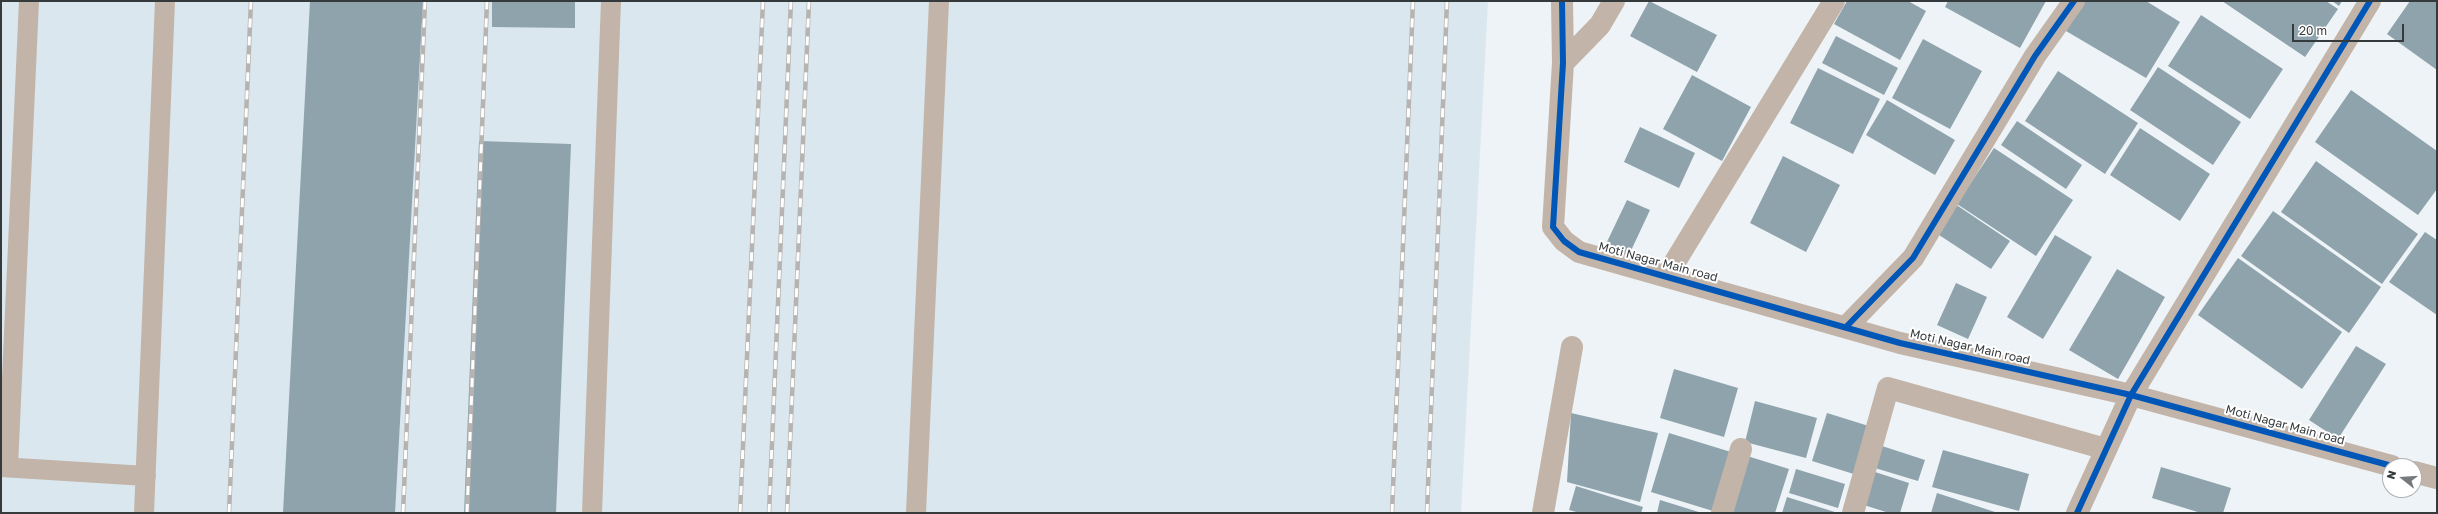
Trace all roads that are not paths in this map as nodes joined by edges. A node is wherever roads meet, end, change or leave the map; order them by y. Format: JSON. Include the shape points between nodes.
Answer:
{"nodes":[{"id":1,"x":30,"y":1,"type":"edge"},
{"id":2,"x":165,"y":1,"type":"edge"},
{"id":3,"x":611,"y":1,"type":"edge"},
{"id":4,"x":938,"y":1,"type":"edge"},
{"id":5,"x":1562,"y":1,"type":"edge"},
{"id":6,"x":1614,"y":1,"type":"edge"},
{"id":7,"x":1834,"y":1,"type":"edge"},
{"id":8,"x":2074,"y":1,"type":"edge"},
{"id":9,"x":2370,"y":1,"type":"edge"},
{"id":10,"x":1563,"y":63,"type":"junction"},
{"id":11,"x":1667,"y":275,"type":"junction"},
{"id":12,"x":1846,"y":327,"type":"junction"},
{"id":13,"x":1572,"y":347,"type":"dead end"},
{"id":14,"x":2131,"y":395,"type":"junction"},
{"id":15,"x":1741,"y":449,"type":"dead end"},
{"id":16,"x":2106,"y":449,"type":"junction"},
{"id":17,"x":2382,"y":463,"type":"edge"},
{"id":18,"x":5,"y":467,"type":"edge"},
{"id":19,"x":2422,"y":474,"type":"edge"},
{"id":20,"x":146,"y":476,"type":"junction"},
{"id":21,"x":2437,"y":478,"type":"edge"},
{"id":22,"x":144,"y":513,"type":"edge"},
{"id":23,"x":592,"y":513,"type":"edge"},
{"id":24,"x":916,"y":513,"type":"edge"},
{"id":25,"x":1543,"y":513,"type":"edge"},
{"id":26,"x":1722,"y":513,"type":"edge"},
{"id":27,"x":1853,"y":513,"type":"edge"},
{"id":28,"x":2077,"y":513,"type":"edge"}],
"edges":[{"from":1,"to":18,"type":"lane"},
{"from":2,"to":20,"type":"lane"},
{"from":3,"to":23,"type":"lane"},
{"from":4,"to":24,"type":"lane"},
{"from":5,"to":10,"type":"street"},
{"from":6,"to":10,"type":"street","via":[[1600,25]]},
{"from":7,"to":11,"type":"street"},
{"from":8,"to":12,"type":"street","via":[[2035,56],[1913,258]]},
{"from":9,"to":14,"type":"street"},
{"from":10,"to":11,"type":"street","name":"Moti Nagar Main road","via":[[1553,227],[1564,241],[1579,252]]},
{"from":11,"to":12,"type":"street","name":"Moti Nagar Main road"},
{"from":12,"to":14,"type":"street","name":"Moti Nagar Main road","via":[[1900,343]]},
{"from":13,"to":25,"type":"street"},
{"from":14,"to":16,"type":"street"},
{"from":14,"to":17,"type":"street","name":"Moti Nagar Main road"},
{"from":15,"to":26,"type":"street"},
{"from":16,"to":27,"type":"street","via":[[1888,388]]},
{"from":16,"to":28,"type":"street"},
{"from":18,"to":20,"type":"lane"},
{"from":19,"to":21,"type":"street"},
{"from":20,"to":22,"type":"lane"}]}
